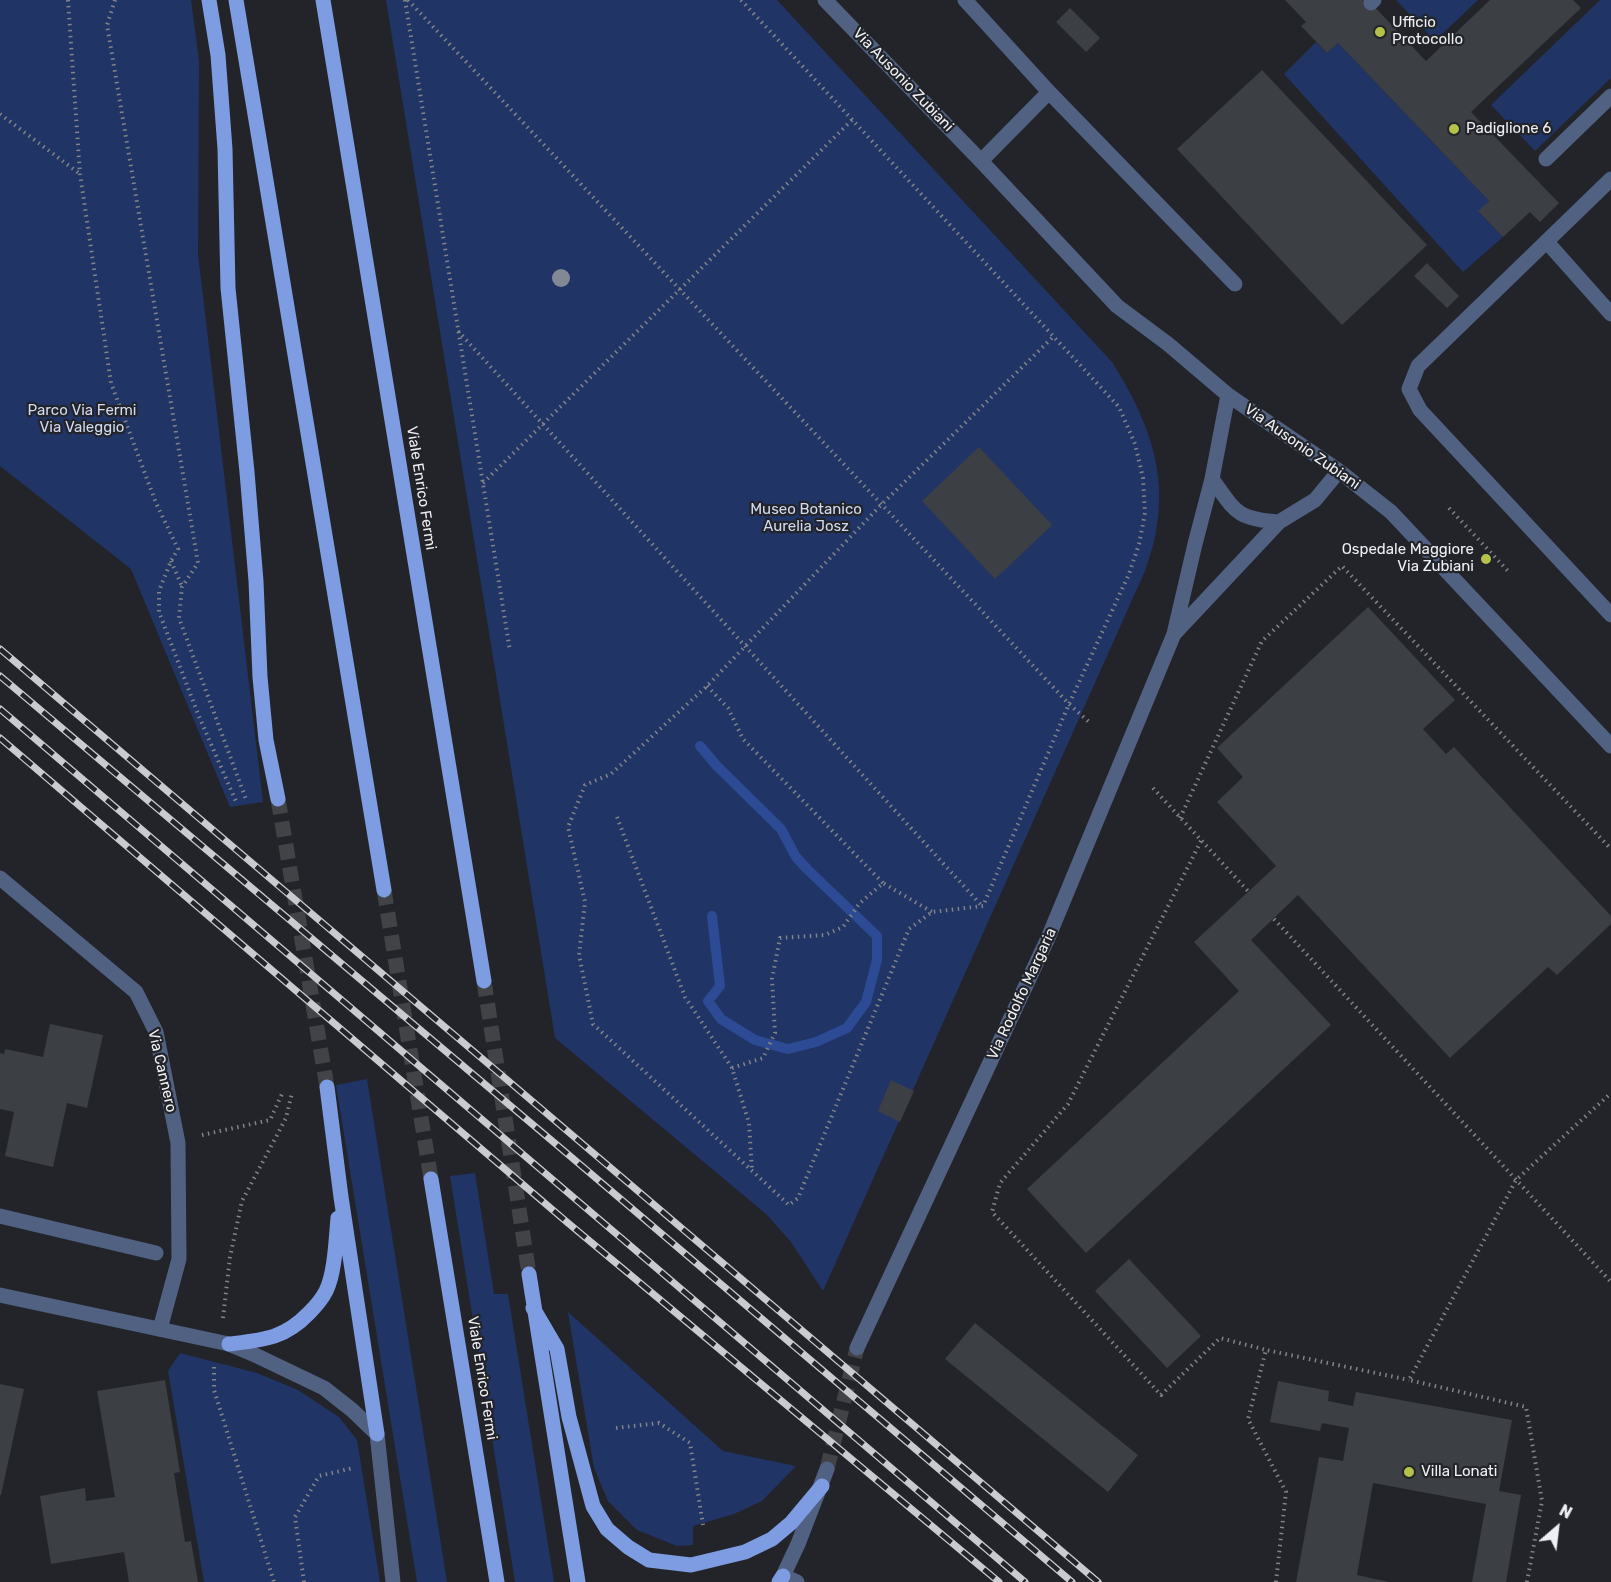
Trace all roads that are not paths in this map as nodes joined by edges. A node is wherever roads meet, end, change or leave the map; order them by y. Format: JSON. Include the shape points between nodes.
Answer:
{"nodes":[{"id":1,"x":209,"y":0,"type":"edge"},
{"id":2,"x":236,"y":0,"type":"edge"},
{"id":3,"x":323,"y":0,"type":"edge"},
{"id":4,"x":825,"y":0,"type":"edge"},
{"id":5,"x":965,"y":0,"type":"edge"},
{"id":6,"x":1049,"y":92,"type":"junction"},
{"id":7,"x":1611,"y":96,"type":"edge"},
{"id":8,"x":1546,"y":159,"type":"dead end"},
{"id":9,"x":981,"y":161,"type":"junction"},
{"id":10,"x":1611,"y":179,"type":"edge"},
{"id":11,"x":1547,"y":242,"type":"junction"},
{"id":12,"x":1235,"y":284,"type":"dead end"},
{"id":13,"x":1611,"y":314,"type":"edge"},
{"id":14,"x":1228,"y":395,"type":"junction"},
{"id":15,"x":1339,"y":471,"type":"junction"},
{"id":16,"x":1212,"y":478,"type":"junction"},
{"id":17,"x":1279,"y":522,"type":"junction"},
{"id":18,"x":1611,"y":615,"type":"edge"},
{"id":19,"x":1174,"y":634,"type":"junction"},
{"id":20,"x":1611,"y":746,"type":"edge"},
{"id":21,"x":278,"y":799,"type":"tunnel mouth"},
{"id":22,"x":0,"y":878,"type":"edge"},
{"id":23,"x":384,"y":890,"type":"tunnel mouth"},
{"id":24,"x":484,"y":981,"type":"tunnel mouth"},
{"id":25,"x":327,"y":1087,"type":"tunnel mouth"},
{"id":26,"x":431,"y":1179,"type":"tunnel mouth"},
{"id":27,"x":341,"y":1197,"type":"junction"},
{"id":28,"x":0,"y":1216,"type":"edge"},
{"id":29,"x":156,"y":1253,"type":"dead end"},
{"id":30,"x":529,"y":1274,"type":"tunnel mouth"},
{"id":31,"x":0,"y":1295,"type":"edge"},
{"id":32,"x":533,"y":1308,"type":"junction"},
{"id":33,"x":160,"y":1329,"type":"junction"},
{"id":34,"x":229,"y":1344,"type":"junction"},
{"id":35,"x":857,"y":1348,"type":"tunnel mouth"},
{"id":36,"x":376,"y":1434,"type":"junction"},
{"id":37,"x":827,"y":1469,"type":"tunnel mouth"},
{"id":38,"x":822,"y":1486,"type":"junction"},
{"id":39,"x":786,"y":1580,"type":"edge"},
{"id":40,"x":393,"y":1582,"type":"edge"},
{"id":41,"x":497,"y":1582,"type":"edge"},
{"id":42,"x":578,"y":1582,"type":"edge"}],
"edges":[{"from":1,"to":21,"type":"main road","via":[[218,55],[228,288],[248,472],[260,677],[266,740]]},
{"from":2,"to":23,"type":"main road"},
{"from":3,"to":24,"type":"main road","name":"Viale Enrico Fermi"},
{"from":4,"to":9,"type":"street","name":"Via Ausonio Zubiani"},
{"from":5,"to":6,"type":"street"},
{"from":6,"to":9,"type":"street"},
{"from":6,"to":12,"type":"street"},
{"from":7,"to":8,"type":"street"},
{"from":9,"to":14,"type":"street","name":"Via Ausonio Zubiani","via":[[1117,306]]},
{"from":10,"to":11,"type":"street"},
{"from":11,"to":13,"type":"street"},
{"from":11,"to":18,"type":"street","via":[[1418,366],[1409,389],[1420,410]]},
{"from":14,"to":15,"type":"street","name":"Via Ausonio Zubiani"},
{"from":14,"to":16,"type":"street","name":"Via Rodolfo Margaria"},
{"from":15,"to":17,"type":"street","name":"Via Rodolfo Margaria","via":[[1315,500]]},
{"from":15,"to":20,"type":"street","name":"Via Ausonio Zubiani","via":[[1391,512]]},
{"from":16,"to":17,"type":"street","via":[[1234,510],[1253,520]]},
{"from":16,"to":19,"type":"street","name":"Via Rodolfo Margaria"},
{"from":17,"to":19,"type":"street","name":"Via Rodolfo Margaria"},
{"from":19,"to":35,"type":"street","name":"Via Rodolfo Margaria","via":[[1048,938]]},
{"from":22,"to":33,"type":"street","name":"Via Cannero","via":[[136,992],[156,1032],[178,1143],[179,1259]]},
{"from":25,"to":27,"type":"main road"},
{"from":26,"to":41,"type":"main road","name":"Viale Enrico Fermi"},
{"from":27,"to":34,"type":"main road","via":[[326,1291],[312,1310],[294,1328],[264,1340]]},
{"from":27,"to":36,"type":"main road"},
{"from":28,"to":29,"type":"street"},
{"from":30,"to":32,"type":"main road"},
{"from":31,"to":33,"type":"street"},
{"from":32,"to":38,"type":"main road","via":[[557,1349],[569,1417],[593,1506],[606,1529],[649,1560],[691,1565],[745,1552],[772,1539],[791,1523]]},
{"from":32,"to":42,"type":"main road"},
{"from":33,"to":34,"type":"street"},
{"from":34,"to":36,"type":"street","via":[[324,1388]]},
{"from":36,"to":40,"type":"street"},
{"from":37,"to":38,"type":"street"},
{"from":38,"to":39,"type":"street"}]}
